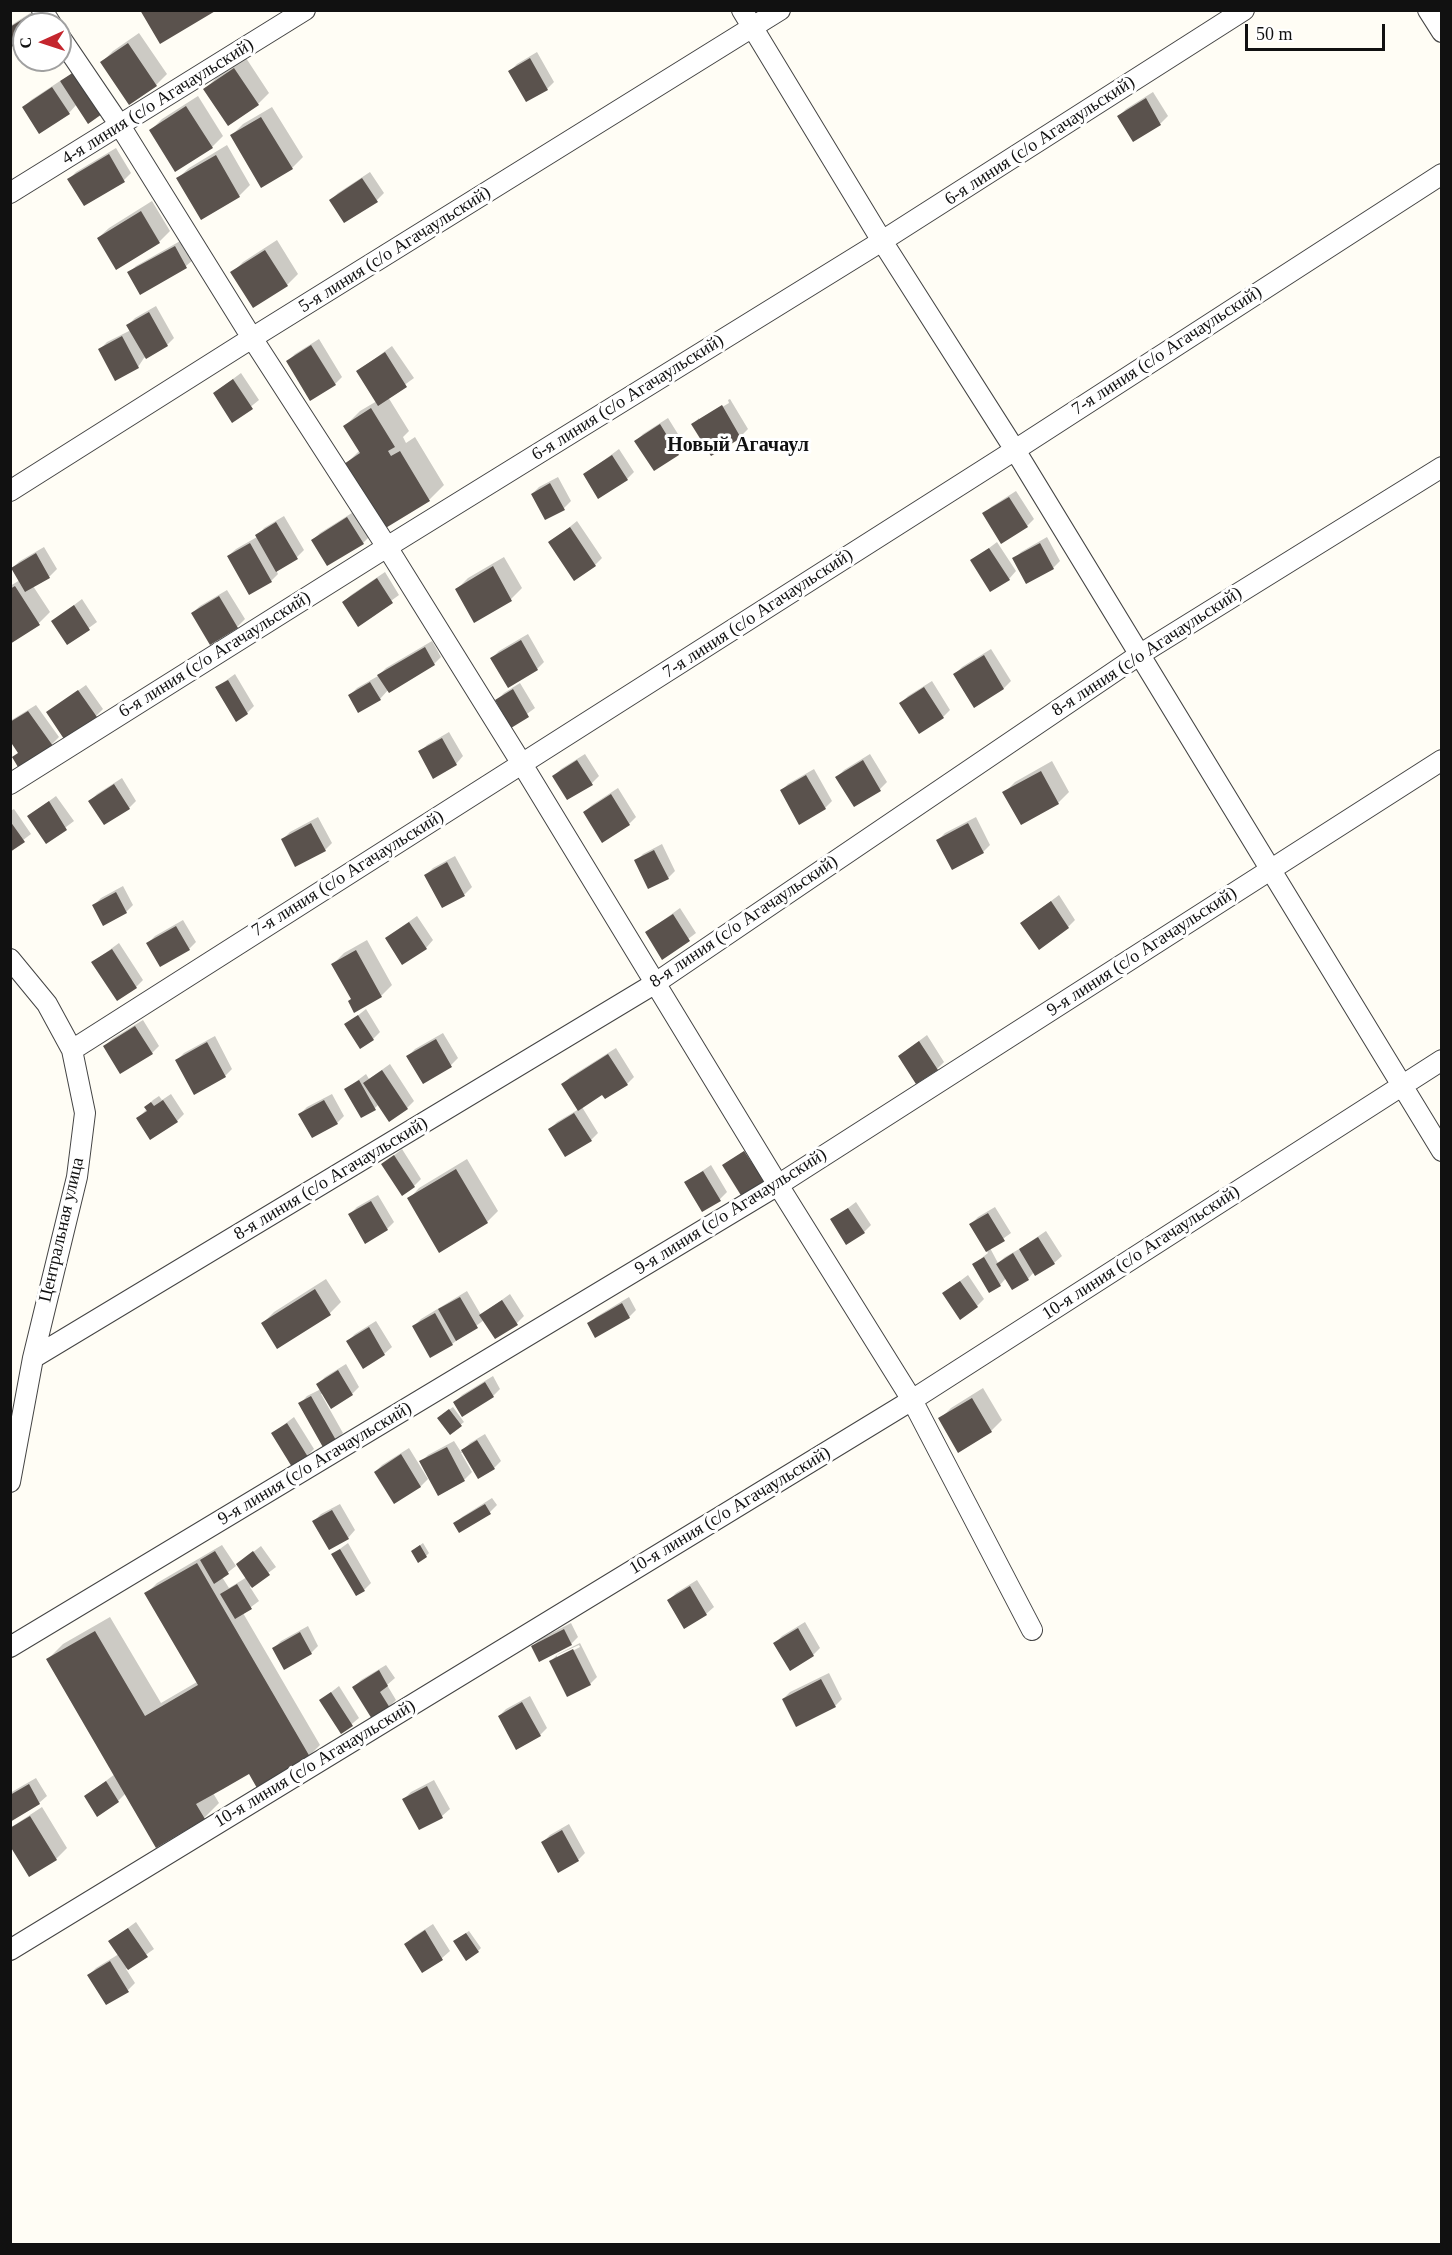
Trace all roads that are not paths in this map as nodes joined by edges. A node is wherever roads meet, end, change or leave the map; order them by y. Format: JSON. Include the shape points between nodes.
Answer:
{"nodes":[{"id":1,"x":305,"y":10,"type":"edge"},
{"id":2,"x":742,"y":10,"type":"edge"},
{"id":3,"x":780,"y":10,"type":"edge"},
{"id":4,"x":1244,"y":10,"type":"edge"},
{"id":5,"x":1428,"y":10,"type":"edge"},
{"id":6,"x":753,"y":28,"type":"junction"},
{"id":7,"x":1442,"y":32,"type":"edge"},
{"id":8,"x":72,"y":55,"type":"edge"},
{"id":9,"x":119,"y":124,"type":"junction"},
{"id":10,"x":1442,"y":174,"type":"edge"},
{"id":11,"x":10,"y":193,"type":"edge"},
{"id":12,"x":882,"y":241,"type":"junction"},
{"id":13,"x":252,"y":338,"type":"junction"},
{"id":14,"x":1015,"y":450,"type":"junction"},
{"id":15,"x":1442,"y":467,"type":"edge"},
{"id":16,"x":10,"y":490,"type":"edge"},
{"id":17,"x":387,"y":547,"type":"junction"},
{"id":18,"x":1139,"y":655,"type":"junction"},
{"id":19,"x":1442,"y":760,"type":"edge"},
{"id":20,"x":522,"y":764,"type":"junction"},
{"id":21,"x":10,"y":784,"type":"edge"},
{"id":22,"x":1270,"y":870,"type":"junction"},
{"id":23,"x":10,"y":959,"type":"edge"},
{"id":24,"x":654,"y":984,"type":"junction"},
{"id":25,"x":72,"y":1050,"type":"junction"},
{"id":26,"x":1442,"y":1060,"type":"edge"},
{"id":27,"x":1401,"y":1085,"type":"junction"},
{"id":28,"x":1442,"y":1151,"type":"edge"},
{"id":29,"x":778,"y":1185,"type":"junction"},
{"id":30,"x":33,"y":1358,"type":"junction"},
{"id":31,"x":912,"y":1400,"type":"junction"},
{"id":32,"x":10,"y":1482,"type":"edge"},
{"id":33,"x":1032,"y":1630,"type":"dead end"},
{"id":34,"x":10,"y":1647,"type":"edge"},
{"id":35,"x":10,"y":1950,"type":"edge"}],
"edges":[{"from":1,"to":9,"type":"street","name":"4-я линия (с/о Агачаульский)"},
{"from":2,"to":6,"type":"street"},
{"from":3,"to":6,"type":"street","name":"5-я линия (с/о Агачаульский)"},
{"from":4,"to":12,"type":"street","name":"6-я линия (с/о Агачаульский)"},
{"from":5,"to":7,"type":"street"},
{"from":6,"to":12,"type":"street"},
{"from":6,"to":13,"type":"street","name":"5-я линия (с/о Агачаульский)"},
{"from":8,"to":9,"type":"street"},
{"from":9,"to":11,"type":"street","name":"4-я линия (с/о Агачаульский)"},
{"from":9,"to":13,"type":"street"},
{"from":10,"to":14,"type":"street","name":"7-я линия (с/о Агачаульский)"},
{"from":12,"to":14,"type":"street"},
{"from":12,"to":17,"type":"street","name":"6-я линия (с/о Агачаульский)"},
{"from":13,"to":16,"type":"street","name":"5-я линия (с/о Агачаульский)"},
{"from":13,"to":17,"type":"street"},
{"from":14,"to":18,"type":"street"},
{"from":14,"to":20,"type":"street","name":"7-я линия (с/о Агачаульский)"},
{"from":15,"to":18,"type":"street","name":"8-я линия (с/о Агачаульский)"},
{"from":17,"to":20,"type":"street"},
{"from":17,"to":21,"type":"street","name":"6-я линия (с/о Агачаульский)"},
{"from":18,"to":22,"type":"street"},
{"from":18,"to":24,"type":"street","name":"8-я линия (с/о Агачаульский)"},
{"from":19,"to":22,"type":"street","name":"9-я линия (с/о Агачаульский)"},
{"from":20,"to":24,"type":"street"},
{"from":20,"to":25,"type":"street","name":"7-я линия (с/о Агачаульский)"},
{"from":22,"to":27,"type":"street"},
{"from":22,"to":29,"type":"street","name":"9-я линия (с/о Агачаульский)"},
{"from":23,"to":25,"type":"street","name":"Центральная улица","via":[[47,1004]]},
{"from":24,"to":29,"type":"street"},
{"from":24,"to":30,"type":"street","name":"8-я линия (с/о Агачаульский)"},
{"from":25,"to":30,"type":"street","name":"Центральная улица","via":[[85,1113],[77,1177]]},
{"from":26,"to":27,"type":"street","name":"10-я линия (с/о Агачаульский)"},
{"from":27,"to":28,"type":"street"},
{"from":27,"to":31,"type":"street","name":"10-я линия (с/о Агачаульский)"},
{"from":29,"to":31,"type":"street"},
{"from":29,"to":34,"type":"street","name":"9-я линия (с/о Агачаульский)"},
{"from":30,"to":32,"type":"street","name":"Центральная улица"},
{"from":31,"to":33,"type":"street"},
{"from":31,"to":35,"type":"street","name":"10-я линия (с/о Агачаульский)"}]}
